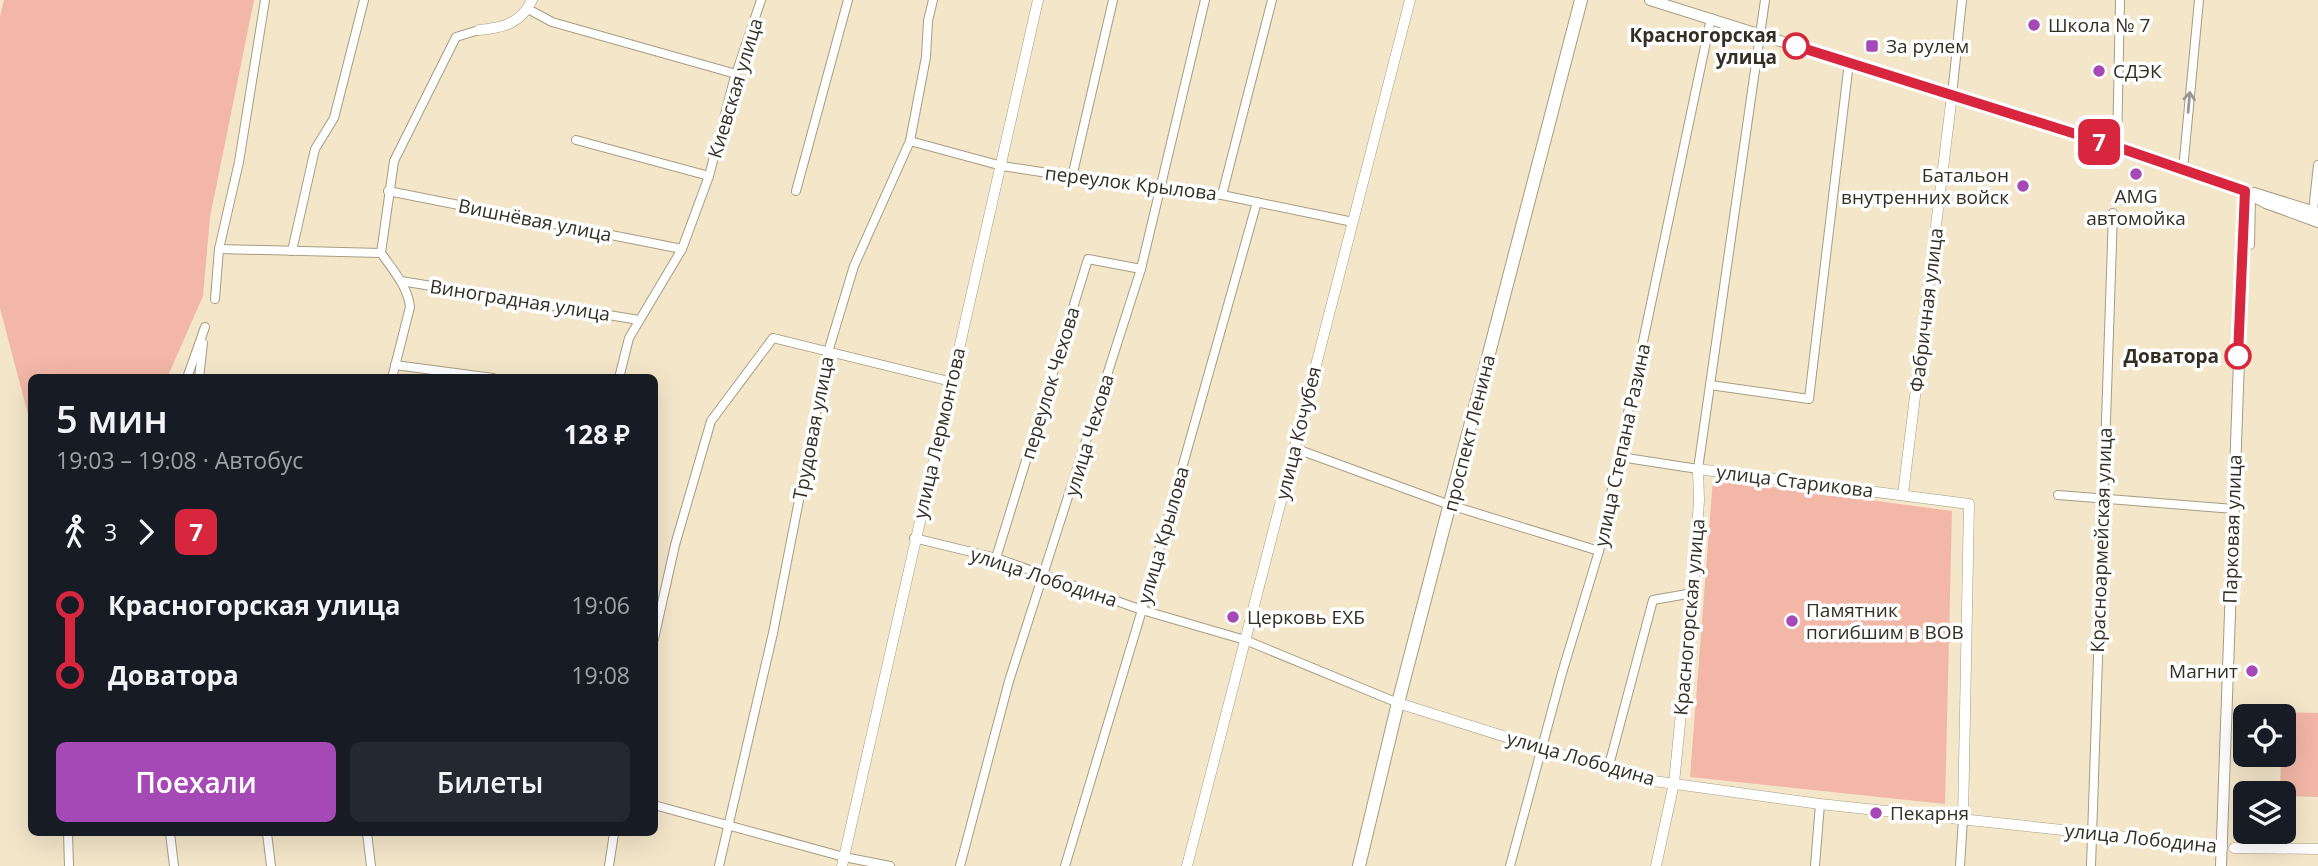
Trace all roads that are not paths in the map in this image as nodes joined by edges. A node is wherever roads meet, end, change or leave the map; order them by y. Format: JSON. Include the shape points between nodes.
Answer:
{"nodes":[{"id":1,"x":265,"y":0,"type":"edge"},
{"id":2,"x":364,"y":0,"type":"edge"},
{"id":3,"x":761,"y":0,"type":"edge"},
{"id":4,"x":848,"y":0,"type":"edge"},
{"id":5,"x":933,"y":0,"type":"edge"},
{"id":6,"x":1038,"y":0,"type":"edge"},
{"id":7,"x":1113,"y":0,"type":"edge"},
{"id":8,"x":1205,"y":0,"type":"edge"},
{"id":9,"x":1272,"y":0,"type":"edge"},
{"id":10,"x":1409,"y":0,"type":"edge"},
{"id":11,"x":1581,"y":0,"type":"edge"},
{"id":12,"x":1650,"y":0,"type":"edge"},
{"id":13,"x":1765,"y":0,"type":"edge"},
{"id":14,"x":1962,"y":0,"type":"edge"},
{"id":15,"x":2120,"y":0,"type":"edge"},
{"id":16,"x":2199,"y":0,"type":"edge"},
{"id":17,"x":530,"y":4,"type":"edge"},
{"id":18,"x":1711,"y":18,"type":"junction"},
{"id":19,"x":479,"y":30,"type":"joint"},
{"id":20,"x":1759,"y":34,"type":"junction"},
{"id":21,"x":1849,"y":62,"type":"junction"},
{"id":22,"x":736,"y":74,"type":"junction"},
{"id":23,"x":1952,"y":95,"type":"junction"},
{"id":24,"x":576,"y":140,"type":"dead end"},
{"id":25,"x":910,"y":141,"type":"junction"},
{"id":26,"x":2117,"y":147,"type":"junction"},
{"id":27,"x":2318,"y":165,"type":"edge"},
{"id":28,"x":1002,"y":166,"type":"junction"},
{"id":29,"x":2183,"y":170,"type":"junction"},
{"id":30,"x":709,"y":176,"type":"junction"},
{"id":31,"x":1072,"y":177,"type":"junction"},
{"id":32,"x":1160,"y":190,"type":"junction"},
{"id":33,"x":388,"y":191,"type":"junction"},
{"id":34,"x":796,"y":191,"type":"dead end"},
{"id":35,"x":2248,"y":193,"type":"junction"},
{"id":36,"x":1222,"y":195,"type":"junction"},
{"id":37,"x":1257,"y":202,"type":"junction"},
{"id":38,"x":2112,"y":213,"type":"dead end"},
{"id":39,"x":2316,"y":215,"type":"edge"},
{"id":40,"x":1353,"y":222,"type":"junction"},
{"id":41,"x":2250,"y":245,"type":"dead end"},
{"id":42,"x":219,"y":248,"type":"junction"},
{"id":43,"x":682,"y":249,"type":"junction"},
{"id":44,"x":292,"y":251,"type":"junction"},
{"id":45,"x":381,"y":253,"type":"junction"},
{"id":46,"x":1141,"y":269,"type":"junction"},
{"id":47,"x":401,"y":281,"type":"junction"},
{"id":48,"x":215,"y":299,"type":"dead end"},
{"id":49,"x":639,"y":320,"type":"junction"},
{"id":50,"x":828,"y":352,"type":"junction"},
{"id":51,"x":395,"y":365,"type":"junction"},
{"id":52,"x":188,"y":374,"type":"edge"},
{"id":53,"x":199,"y":374,"type":"edge"},
{"id":54,"x":393,"y":374,"type":"edge"},
{"id":55,"x":463,"y":374,"type":"edge"},
{"id":56,"x":620,"y":374,"type":"edge"},
{"id":57,"x":952,"y":382,"type":"junction"},
{"id":58,"x":1710,"y":385,"type":"junction"},
{"id":59,"x":1294,"y":448,"type":"junction"},
{"id":60,"x":1620,"y":457,"type":"junction"},
{"id":61,"x":1698,"y":469,"type":"junction"},
{"id":62,"x":1903,"y":494,"type":"junction"},
{"id":63,"x":2058,"y":495,"type":"dead end"},
{"id":64,"x":2101,"y":499,"type":"junction"},
{"id":65,"x":1450,"y":505,"type":"junction"},
{"id":66,"x":2234,"y":509,"type":"junction"},
{"id":67,"x":914,"y":538,"type":"junction"},
{"id":68,"x":1599,"y":551,"type":"junction"},
{"id":69,"x":996,"y":558,"type":"junction"},
{"id":70,"x":1045,"y":574,"type":"junction"},
{"id":71,"x":1693,"y":593,"type":"junction"},
{"id":72,"x":1142,"y":610,"type":"junction"},
{"id":73,"x":658,"y":621,"type":"edge"},
{"id":74,"x":1245,"y":640,"type":"junction"},
{"id":75,"x":1398,"y":703,"type":"junction"},
{"id":76,"x":1542,"y":748,"type":"junction"},
{"id":77,"x":1608,"y":769,"type":"junction"},
{"id":78,"x":1674,"y":783,"type":"junction"},
{"id":79,"x":1820,"y":804,"type":"junction"},
{"id":80,"x":658,"y":806,"type":"edge"},
{"id":81,"x":1962,"y":819,"type":"junction"},
{"id":82,"x":728,"y":826,"type":"junction"},
{"id":83,"x":2093,"y":832,"type":"junction"},
{"id":84,"x":68,"y":836,"type":"edge"},
{"id":85,"x":170,"y":836,"type":"edge"},
{"id":86,"x":267,"y":836,"type":"edge"},
{"id":87,"x":367,"y":836,"type":"edge"},
{"id":88,"x":614,"y":836,"type":"edge"},
{"id":89,"x":2222,"y":847,"type":"junction"},
{"id":90,"x":2234,"y":848,"type":"joint"},
{"id":91,"x":2318,"y":849,"type":"edge"},
{"id":92,"x":843,"y":862,"type":"edge"},
{"id":93,"x":69,"y":866,"type":"edge"},
{"id":94,"x":174,"y":866,"type":"edge"},
{"id":95,"x":271,"y":866,"type":"edge"},
{"id":96,"x":371,"y":866,"type":"edge"},
{"id":97,"x":609,"y":866,"type":"edge"},
{"id":98,"x":719,"y":866,"type":"edge"},
{"id":99,"x":890,"y":866,"type":"edge"},
{"id":100,"x":960,"y":866,"type":"edge"},
{"id":101,"x":1065,"y":866,"type":"edge"},
{"id":102,"x":1187,"y":866,"type":"edge"},
{"id":103,"x":1359,"y":866,"type":"edge"},
{"id":104,"x":1510,"y":866,"type":"edge"},
{"id":105,"x":1656,"y":866,"type":"edge"},
{"id":106,"x":1815,"y":866,"type":"edge"},
{"id":107,"x":1960,"y":866,"type":"edge"},
{"id":108,"x":2091,"y":866,"type":"edge"},
{"id":109,"x":2221,"y":866,"type":"edge"}],
"edges":[{"from":1,"to":42,"type":"street","via":[[239,162]]},
{"from":2,"to":44,"type":"street","via":[[334,118],[315,149]]},
{"from":3,"to":22,"type":"street","name":"Киевская улица"},
{"from":4,"to":34,"type":"street"},
{"from":5,"to":25,"type":"street","name":"Трудовая улица"},
{"from":6,"to":28,"type":"street","name":"улица Лермонтова"},
{"from":7,"to":31,"type":"street"},
{"from":8,"to":32,"type":"street","name":"улица Чехова"},
{"from":9,"to":36,"type":"street"},
{"from":10,"to":40,"type":"street","name":"улица Кочубея"},
{"from":11,"to":65,"type":"main road","name":"проспект Ленина"},
{"from":12,"to":18,"type":"main road"},
{"from":13,"to":20,"type":"street"},
{"from":14,"to":23,"type":"street","name":"Фабричная улица"},
{"from":15,"to":26,"type":"street"},
{"from":29,"to":16,"type":"street","one_way":true},
{"from":17,"to":19,"type":"street","via":[[505,28]]},
{"from":17,"to":22,"type":"street","via":[[552,22]]},
{"from":18,"to":20,"type":"main road"},
{"from":18,"to":60,"type":"street","name":"улица Степана Разина"},
{"from":19,"to":33,"type":"street","via":[[456,37],[394,161]]},
{"from":20,"to":21,"type":"main road"},
{"from":20,"to":58,"type":"street","name":"Красногорская улица"},
{"from":21,"to":23,"type":"main road"},
{"from":21,"to":58,"type":"street","via":[[1809,399]]},
{"from":22,"to":30,"type":"street","name":"Киевская улица"},
{"from":23,"to":26,"type":"main road"},
{"from":23,"to":62,"type":"street","name":"Фабричная улица"},
{"from":24,"to":30,"type":"street","name":"Киевская улица"},
{"from":25,"to":28,"type":"street","name":"переулок Крылова"},
{"from":25,"to":50,"type":"street","name":"Трудовая улица","via":[[854,266]]},
{"from":26,"to":29,"type":"main road"},
{"from":27,"to":39,"type":"street"},
{"from":28,"to":31,"type":"street","name":"переулок Крылова"},
{"from":28,"to":57,"type":"street","name":"улица Лермонтова"},
{"from":29,"to":35,"type":"main road"},
{"from":30,"to":43,"type":"street","name":"Киевская улица"},
{"from":31,"to":32,"type":"street","name":"переулок Крылова"},
{"from":32,"to":36,"type":"street","name":"переулок Крылова"},
{"from":32,"to":46,"type":"street","name":"улица Чехова"},
{"from":33,"to":43,"type":"street","name":"Вишнёвая улица"},
{"from":33,"to":45,"type":"street"},
{"from":35,"to":39,"type":"main road","via":[[2269,196]]},
{"from":35,"to":41,"type":"street"},
{"from":35,"to":66,"type":"main road","name":"Парковая улица"},
{"from":36,"to":37,"type":"street","name":"переулок Крылова"},
{"from":37,"to":40,"type":"street","name":"переулок Крылова"},
{"from":37,"to":72,"type":"street","name":"улица Крылова"},
{"from":38,"to":64,"type":"street","name":"Красноармейская улица"},
{"from":40,"to":59,"type":"street","name":"улица Кочубея"},
{"from":42,"to":44,"type":"street"},
{"from":42,"to":48,"type":"street"},
{"from":43,"to":49,"type":"street","name":"Киевская улица"},
{"from":44,"to":45,"type":"street"},
{"from":45,"to":47,"type":"street"},
{"from":46,"to":69,"type":"street","name":"переулок Чехова","via":[[1088,259]]},
{"from":46,"to":70,"type":"street","name":"улица Чехова"},
{"from":47,"to":49,"type":"street","name":"Виноградная улица"},
{"from":47,"to":51,"type":"street","via":[[410,307]]},
{"from":49,"to":56,"type":"street","name":"Киевская улица"},
{"from":50,"to":57,"type":"street"},
{"from":50,"to":73,"type":"street","via":[[773,338],[711,421]]},
{"from":50,"to":82,"type":"street","name":"Трудовая улица","via":[[773,633]]},
{"from":51,"to":54,"type":"street"},
{"from":51,"to":55,"type":"street"},
{"from":52,"to":53,"type":"street","via":[[205,327]]},
{"from":57,"to":67,"type":"street","name":"улица Лермонтова"},
{"from":58,"to":61,"type":"street","name":"Красногорская улица"},
{"from":59,"to":65,"type":"street"},
{"from":59,"to":74,"type":"street","name":"улица Кочубея"},
{"from":60,"to":61,"type":"street","name":"улица Старикова"},
{"from":60,"to":68,"type":"street","name":"улица Степана Разина"},
{"from":61,"to":62,"type":"street","name":"улица Старикова"},
{"from":61,"to":71,"type":"street","name":"Красногорская улица"},
{"from":62,"to":81,"type":"street","name":"улица Старикова","via":[[1969,504]]},
{"from":63,"to":64,"type":"street"},
{"from":64,"to":66,"type":"street"},
{"from":64,"to":83,"type":"street","name":"Красноармейская улица"},
{"from":65,"to":68,"type":"street"},
{"from":65,"to":75,"type":"main road","name":"проспект Ленина"},
{"from":66,"to":89,"type":"main road","name":"Парковая улица"},
{"from":67,"to":69,"type":"street","name":"улица Лободина"},
{"from":67,"to":92,"type":"street","name":"улица Лермонтова"},
{"from":68,"to":76,"type":"street","name":"улица Степана Разина"},
{"from":69,"to":70,"type":"street","name":"улица Лободина"},
{"from":70,"to":72,"type":"street","name":"улица Лободина"},
{"from":70,"to":100,"type":"street","name":"улица Чехова","via":[[1009,681]]},
{"from":71,"to":77,"type":"street","via":[[1653,600]]},
{"from":71,"to":78,"type":"street","name":"Красногорская улица"},
{"from":72,"to":74,"type":"street","name":"улица Лободина"},
{"from":72,"to":101,"type":"street","name":"улица Крылова"},
{"from":74,"to":75,"type":"street","name":"улица Лободина"},
{"from":74,"to":102,"type":"street","name":"улица Кочубея"},
{"from":75,"to":76,"type":"street","name":"улица Лободина"},
{"from":75,"to":103,"type":"main road","name":"проспект Ленина"},
{"from":76,"to":77,"type":"street","name":"улица Лободина"},
{"from":76,"to":104,"type":"street","name":"улица Степана Разина"},
{"from":77,"to":78,"type":"street","name":"улица Лободина"},
{"from":78,"to":79,"type":"street","name":"улица Лободина"},
{"from":78,"to":105,"type":"street","name":"Красногорская улица"},
{"from":79,"to":81,"type":"street","name":"улица Лободина"},
{"from":79,"to":106,"type":"street"},
{"from":80,"to":82,"type":"street"},
{"from":81,"to":83,"type":"street","name":"улица Лободина"},
{"from":81,"to":107,"type":"street"},
{"from":82,"to":92,"type":"street"},
{"from":82,"to":98,"type":"street","name":"Трудовая улица"},
{"from":83,"to":89,"type":"street","name":"улица Лободина"},
{"from":83,"to":108,"type":"street","name":"Красноармейская улица"},
{"from":84,"to":93,"type":"street"},
{"from":85,"to":94,"type":"street"},
{"from":86,"to":95,"type":"street"},
{"from":87,"to":96,"type":"street"},
{"from":88,"to":97,"type":"street"},
{"from":89,"to":90,"type":"street","name":"улица Лободина"},
{"from":89,"to":109,"type":"main road","name":"Парковая улица"},
{"from":90,"to":91,"type":"street","name":"улица Лободина"},
{"from":92,"to":99,"type":"street"}]}
